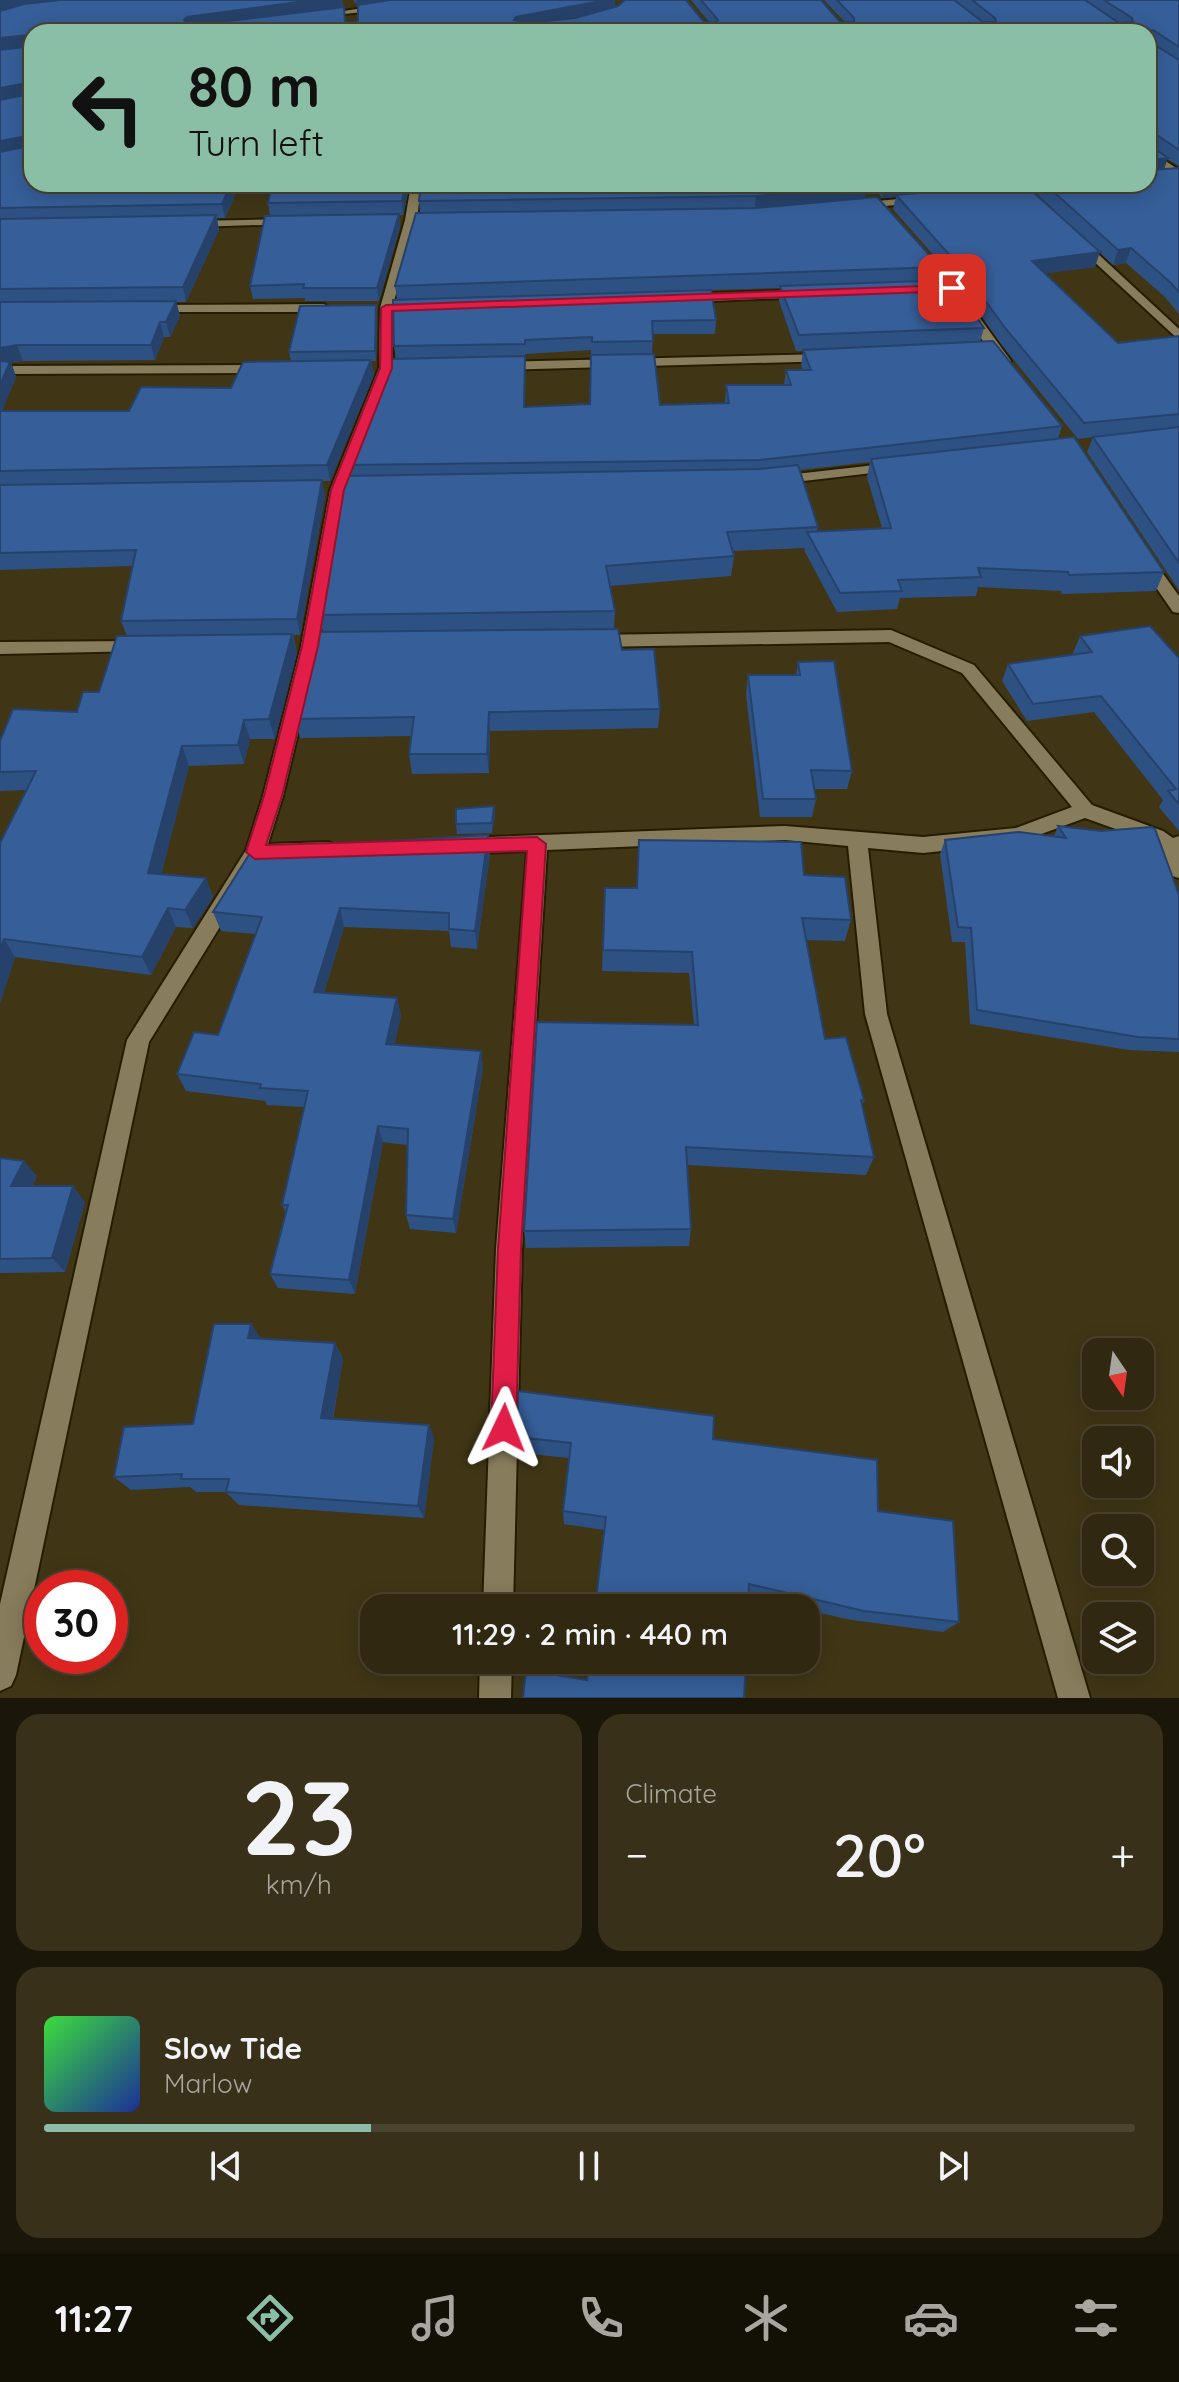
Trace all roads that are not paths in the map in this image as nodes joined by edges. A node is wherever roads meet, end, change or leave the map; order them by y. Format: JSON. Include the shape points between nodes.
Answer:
{"nodes":[{"id":1,"x":347,"y":1,"type":"edge"},
{"id":2,"x":394,"y":6,"type":"edge"},
{"id":3,"x":352,"y":11,"type":"junction"},
{"id":4,"x":304,"y":17,"type":"edge"},
{"id":5,"x":352,"y":22,"type":"edge"},
{"id":6,"x":1156,"y":158,"type":"edge"},
{"id":7,"x":1179,"y":176,"type":"edge"},
{"id":8,"x":1164,"y":178,"type":"edge"},
{"id":9,"x":415,"y":192,"type":"edge"},
{"id":10,"x":1025,"y":192,"type":"edge"},
{"id":11,"x":935,"y":198,"type":"edge"},
{"id":12,"x":872,"y":199,"type":"junction"},
{"id":13,"x":1034,"y":200,"type":"edge"},
{"id":14,"x":838,"y":209,"type":"edge"},
{"id":15,"x":886,"y":216,"type":"edge"},
{"id":16,"x":300,"y":222,"type":"edge"},
{"id":17,"x":174,"y":224,"type":"edge"},
{"id":18,"x":1067,"y":231,"type":"edge"},
{"id":19,"x":906,"y":239,"type":"edge"},
{"id":20,"x":952,"y":288,"type":"junction"},
{"id":21,"x":936,"y":289,"type":"edge"},
{"id":22,"x":811,"y":293,"type":"edge"},
{"id":23,"x":669,"y":298,"type":"edge"},
{"id":24,"x":339,"y":308,"type":"edge"},
{"id":25,"x":131,"y":309,"type":"edge"},
{"id":26,"x":1179,"y":336,"type":"edge"},
{"id":27,"x":837,"y":358,"type":"edge"},
{"id":28,"x":477,"y":367,"type":"edge"},
{"id":29,"x":278,"y":369,"type":"edge"},
{"id":30,"x":0,"y":370,"type":"edge"},
{"id":31,"x":1012,"y":370,"type":"edge"},
{"id":32,"x":916,"y":465,"type":"edge"},
{"id":33,"x":758,"y":482,"type":"edge"},
{"id":34,"x":1135,"y":545,"type":"edge"},
{"id":35,"x":1179,"y":608,"type":"edge"},
{"id":36,"x":577,"y":641,"type":"edge"},
{"id":37,"x":160,"y":647,"type":"edge"},
{"id":38,"x":0,"y":648,"type":"edge"},
{"id":39,"x":1085,"y":810,"type":"junction"},
{"id":40,"x":857,"y":839,"type":"junction"},
{"id":41,"x":537,"y":844,"type":"junction"},
{"id":42,"x":1175,"y":845,"type":"edge"},
{"id":43,"x":443,"y":846,"type":"edge"},
{"id":44,"x":349,"y":849,"type":"edge"},
{"id":45,"x":255,"y":852,"type":"junction"},
{"id":46,"x":1179,"y":870,"type":"edge"},
{"id":47,"x":498,"y":1594,"type":"edge"},
{"id":48,"x":496,"y":1674,"type":"edge"},
{"id":49,"x":0,"y":1675,"type":"edge"},
{"id":50,"x":495,"y":1698,"type":"edge"},
{"id":51,"x":1074,"y":1698,"type":"edge"}],
"edges":[{"from":1,"to":3,"type":"street"},
{"from":2,"to":3,"type":"street"},
{"from":3,"to":4,"type":"street"},
{"from":3,"to":5,"type":"street"},
{"from":6,"to":7,"type":"street"},
{"from":7,"to":8,"type":"street"},
{"from":9,"to":45,"type":"street","via":[[386,308],[386,368],[338,490],[311,646]]},
{"from":10,"to":13,"type":"street"},
{"from":11,"to":12,"type":"street"},
{"from":12,"to":14,"type":"street"},
{"from":12,"to":15,"type":"street"},
{"from":16,"to":17,"type":"street"},
{"from":18,"to":26,"type":"street"},
{"from":19,"to":20,"type":"street"},
{"from":20,"to":21,"type":"street"},
{"from":20,"to":31,"type":"street","via":[[987,350]]},
{"from":22,"to":23,"type":"street"},
{"from":24,"to":25,"type":"street"},
{"from":27,"to":28,"type":"street"},
{"from":29,"to":30,"type":"street"},
{"from":32,"to":33,"type":"street"},
{"from":34,"to":35,"type":"street"},
{"from":36,"to":39,"type":"street","via":[[891,636],[968,669]]},
{"from":37,"to":38,"type":"street"},
{"from":39,"to":40,"type":"street","via":[[1017,835],[923,845]]},
{"from":39,"to":42,"type":"street"},
{"from":40,"to":41,"type":"street","via":[[785,833]]},
{"from":40,"to":51,"type":"street","via":[[876,1014]]},
{"from":41,"to":43,"type":"street"},
{"from":41,"to":47,"type":"street","via":[[509,1249]]},
{"from":42,"to":46,"type":"street"},
{"from":44,"to":45,"type":"street"},
{"from":45,"to":49,"type":"street","via":[[138,1040]]},
{"from":48,"to":50,"type":"street"}]}
